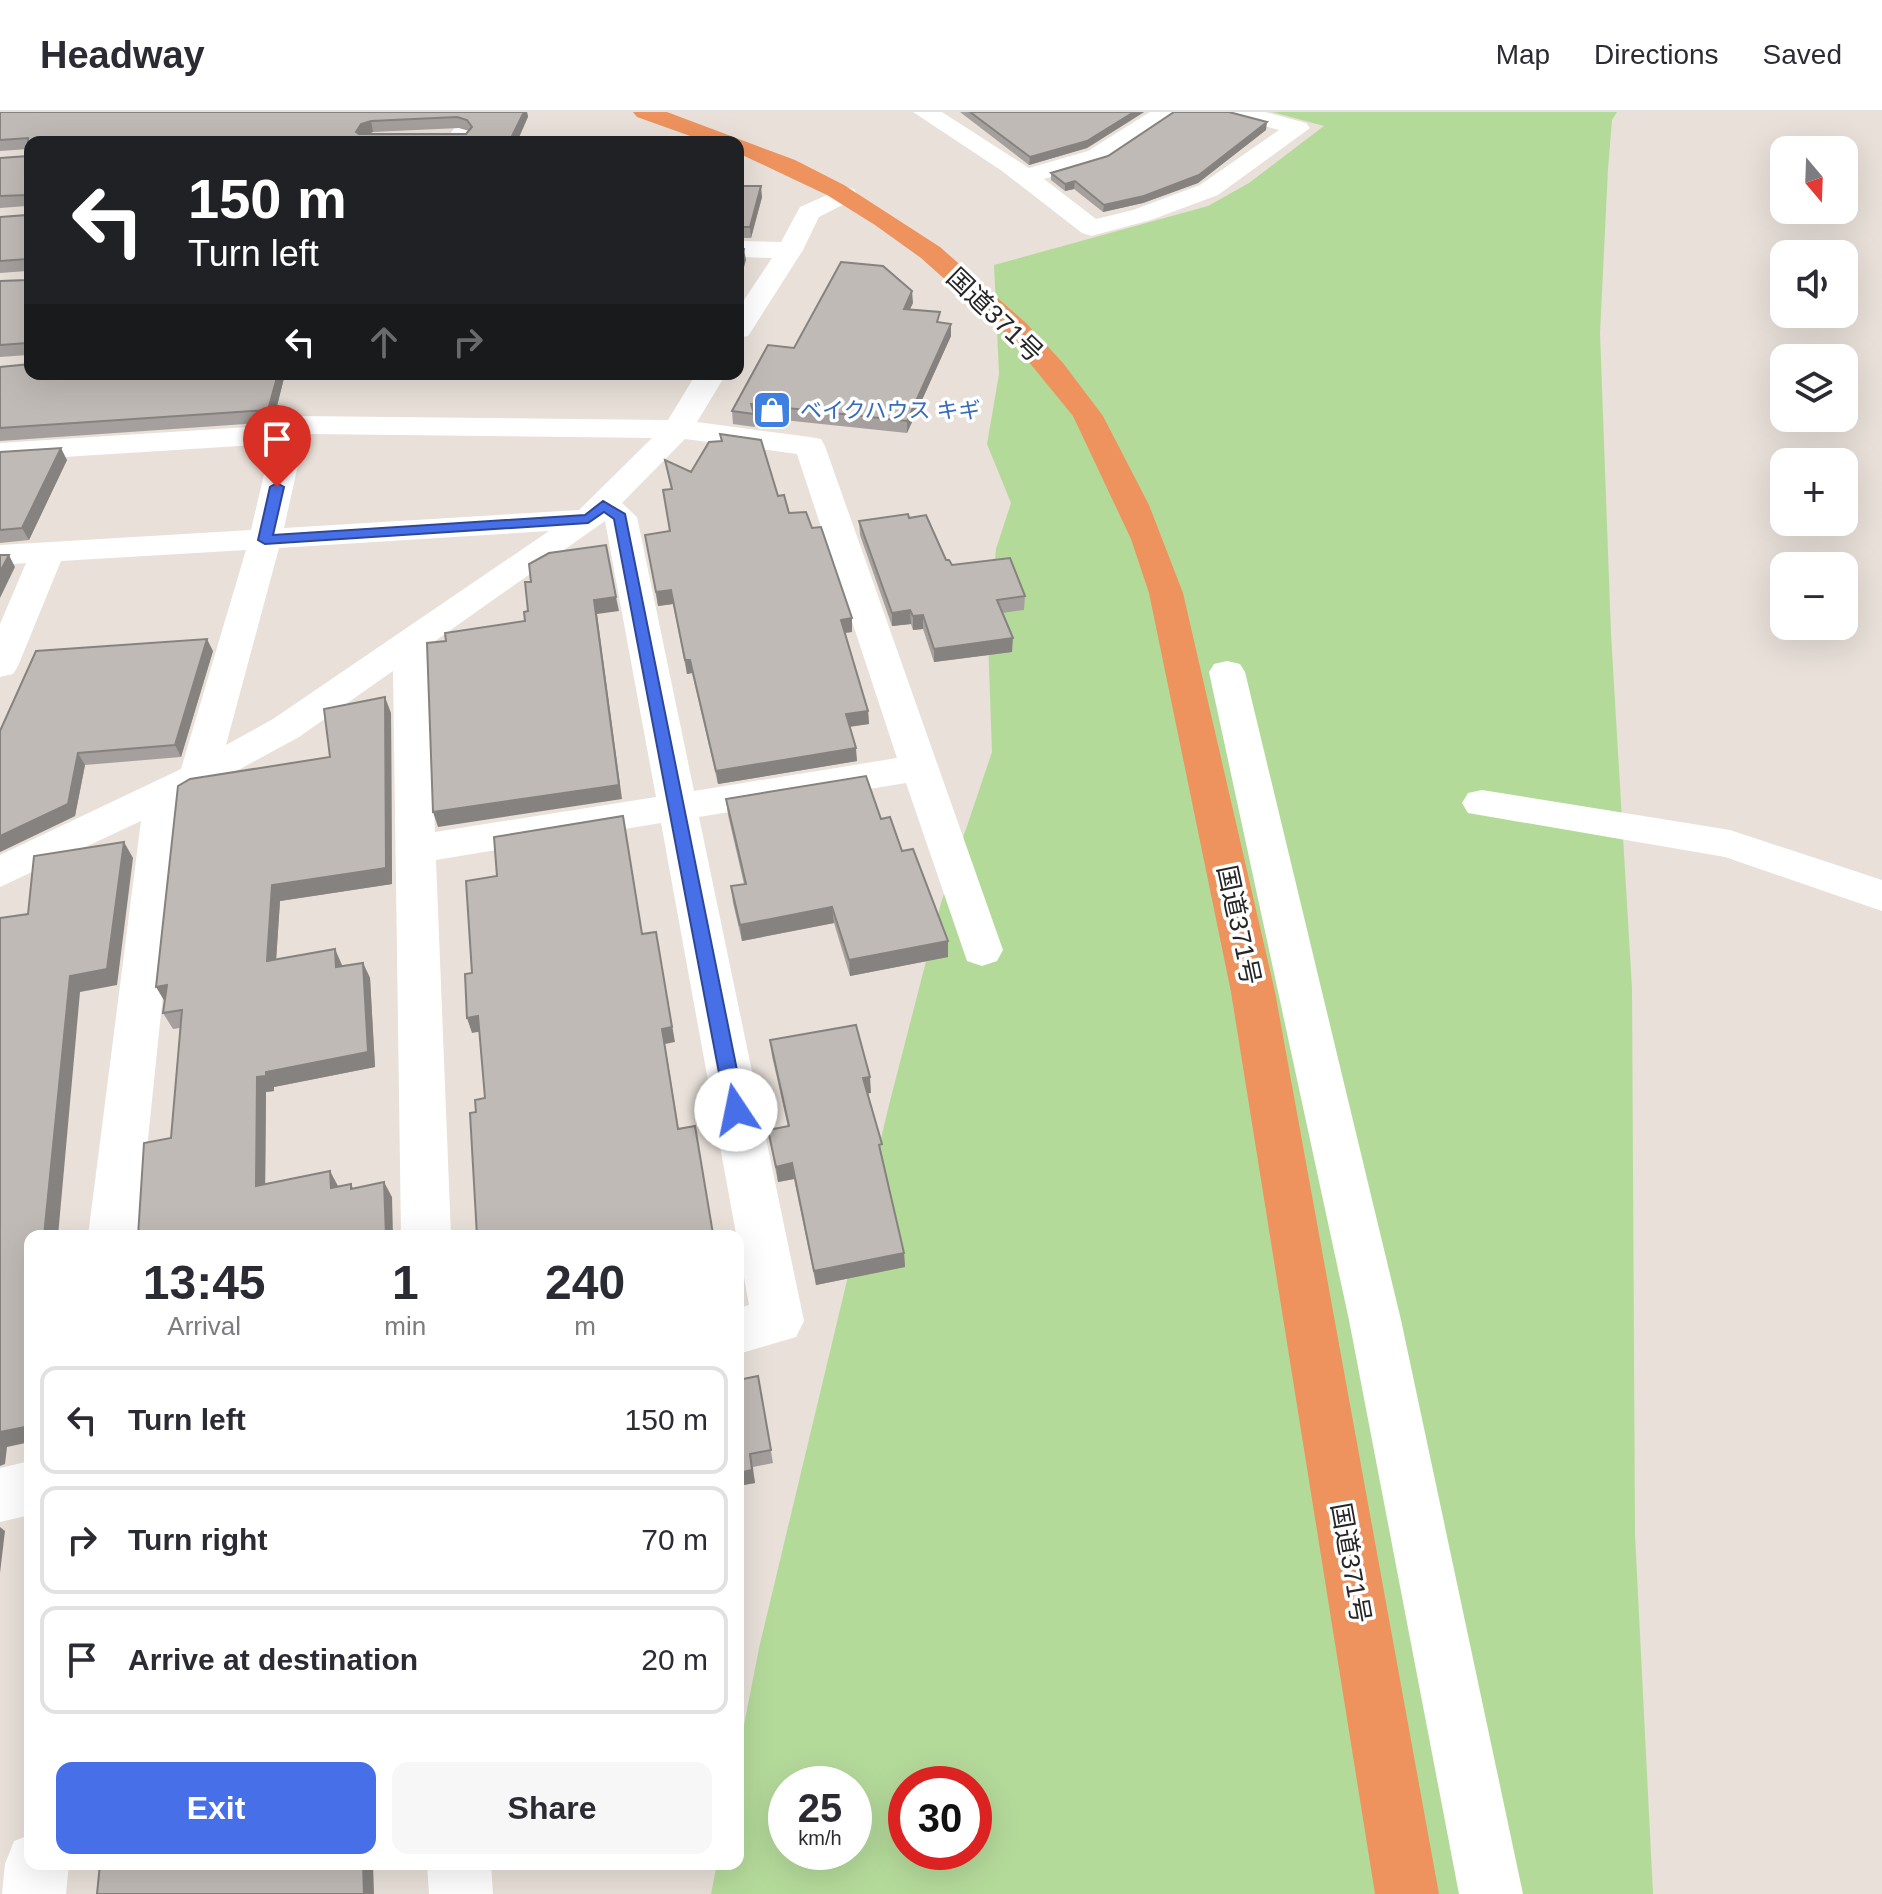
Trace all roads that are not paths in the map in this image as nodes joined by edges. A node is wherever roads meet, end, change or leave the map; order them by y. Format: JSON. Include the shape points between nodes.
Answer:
{"nodes":[{"id":1,"x":478,"y":112,"type":"edge"},
{"id":2,"x":645,"y":112,"type":"edge"},
{"id":3,"x":925,"y":112,"type":"edge"},
{"id":4,"x":1239,"y":112,"type":"edge"},
{"id":5,"x":1152,"y":114,"type":"edge"},
{"id":6,"x":461,"y":136,"type":"edge"},
{"id":7,"x":713,"y":136,"type":"edge"},
{"id":8,"x":744,"y":148,"type":"edge"},
{"id":9,"x":1025,"y":177,"type":"junction"},
{"id":10,"x":845,"y":194,"type":"junction"},
{"id":11,"x":744,"y":249,"type":"edge"},
{"id":12,"x":790,"y":250,"type":"junction"},
{"id":13,"x":744,"y":321,"type":"edge"},
{"id":14,"x":707,"y":380,"type":"edge"},
{"id":15,"x":678,"y":429,"type":"junction"},
{"id":16,"x":289,"y":434,"type":"junction"},
{"id":17,"x":0,"y":452,"type":"edge"},
{"id":18,"x":596,"y":512,"type":"junction"},
{"id":19,"x":265,"y":540,"type":"junction"},
{"id":20,"x":48,"y":551,"type":"junction"},
{"id":21,"x":0,"y":555,"type":"edge"},
{"id":22,"x":410,"y":641,"type":"junction"},
{"id":23,"x":0,"y":666,"type":"edge"},
{"id":24,"x":1227,"y":672,"type":"dead end"},
{"id":25,"x":917,"y":768,"type":"junction"},
{"id":26,"x":181,"y":785,"type":"junction"},
{"id":27,"x":1482,"y":803,"type":"dead end"},
{"id":28,"x":675,"y":807,"type":"junction"},
{"id":29,"x":417,"y":849,"type":"junction"},
{"id":30,"x":0,"y":872,"type":"edge"},
{"id":31,"x":1882,"y":896,"type":"edge"},
{"id":32,"x":982,"y":950,"type":"dead end"},
{"id":33,"x":114,"y":1230,"type":"edge"},
{"id":34,"x":426,"y":1230,"type":"edge"},
{"id":35,"x":744,"y":1330,"type":"edge"},
{"id":36,"x":24,"y":1489,"type":"edge"},
{"id":37,"x":0,"y":1495,"type":"edge"},
{"id":38,"x":36,"y":1870,"type":"edge"},
{"id":39,"x":459,"y":1870,"type":"edge"},
{"id":40,"x":34,"y":1894,"type":"edge"},
{"id":41,"x":461,"y":1894,"type":"edge"},
{"id":42,"x":1407,"y":1894,"type":"edge"},
{"id":43,"x":1491,"y":1894,"type":"edge"}],
"edges":[{"from":1,"to":6,"type":"street"},
{"from":2,"to":7,"type":"highway"},
{"from":3,"to":9,"type":"street"},
{"from":4,"to":9,"type":"street","via":[[1298,128],[1209,190],[1142,215],[1091,228]]},
{"from":5,"to":9,"type":"street","via":[[1097,156]]},
{"from":8,"to":10,"type":"highway","name":"国道371号"},
{"from":10,"to":12,"type":"street","via":[[809,212]]},
{"from":10,"to":42,"type":"highway","name":"国道371号","via":[[928,251],[1013,325],[1086,411],[1153,550],[1253,992]]},
{"from":11,"to":12,"type":"street"},
{"from":12,"to":13,"type":"street"},
{"from":14,"to":15,"type":"street"},
{"from":15,"to":16,"type":"street","via":[[301,425]]},
{"from":15,"to":18,"type":"street"},
{"from":15,"to":25,"type":"street","via":[[810,446]]},
{"from":16,"to":17,"type":"street"},
{"from":16,"to":19,"type":"street"},
{"from":18,"to":19,"type":"street"},
{"from":18,"to":22,"type":"street"},
{"from":18,"to":28,"type":"street","via":[[621,517]]},
{"from":19,"to":20,"type":"street"},
{"from":19,"to":26,"type":"street"},
{"from":20,"to":21,"type":"street"},
{"from":20,"to":23,"type":"street"},
{"from":22,"to":26,"type":"street","via":[[286,728]]},
{"from":22,"to":29,"type":"street"},
{"from":24,"to":43,"type":"street","via":[[1375,1320]]},
{"from":25,"to":28,"type":"street"},
{"from":25,"to":32,"type":"street"},
{"from":26,"to":30,"type":"street"},
{"from":26,"to":33,"type":"street"},
{"from":27,"to":31,"type":"street","via":[[1730,844]]},
{"from":28,"to":29,"type":"street"},
{"from":28,"to":35,"type":"street","via":[[778,1321]]},
{"from":29,"to":34,"type":"street"},
{"from":36,"to":37,"type":"street"},
{"from":38,"to":40,"type":"street"},
{"from":39,"to":41,"type":"street"}]}
